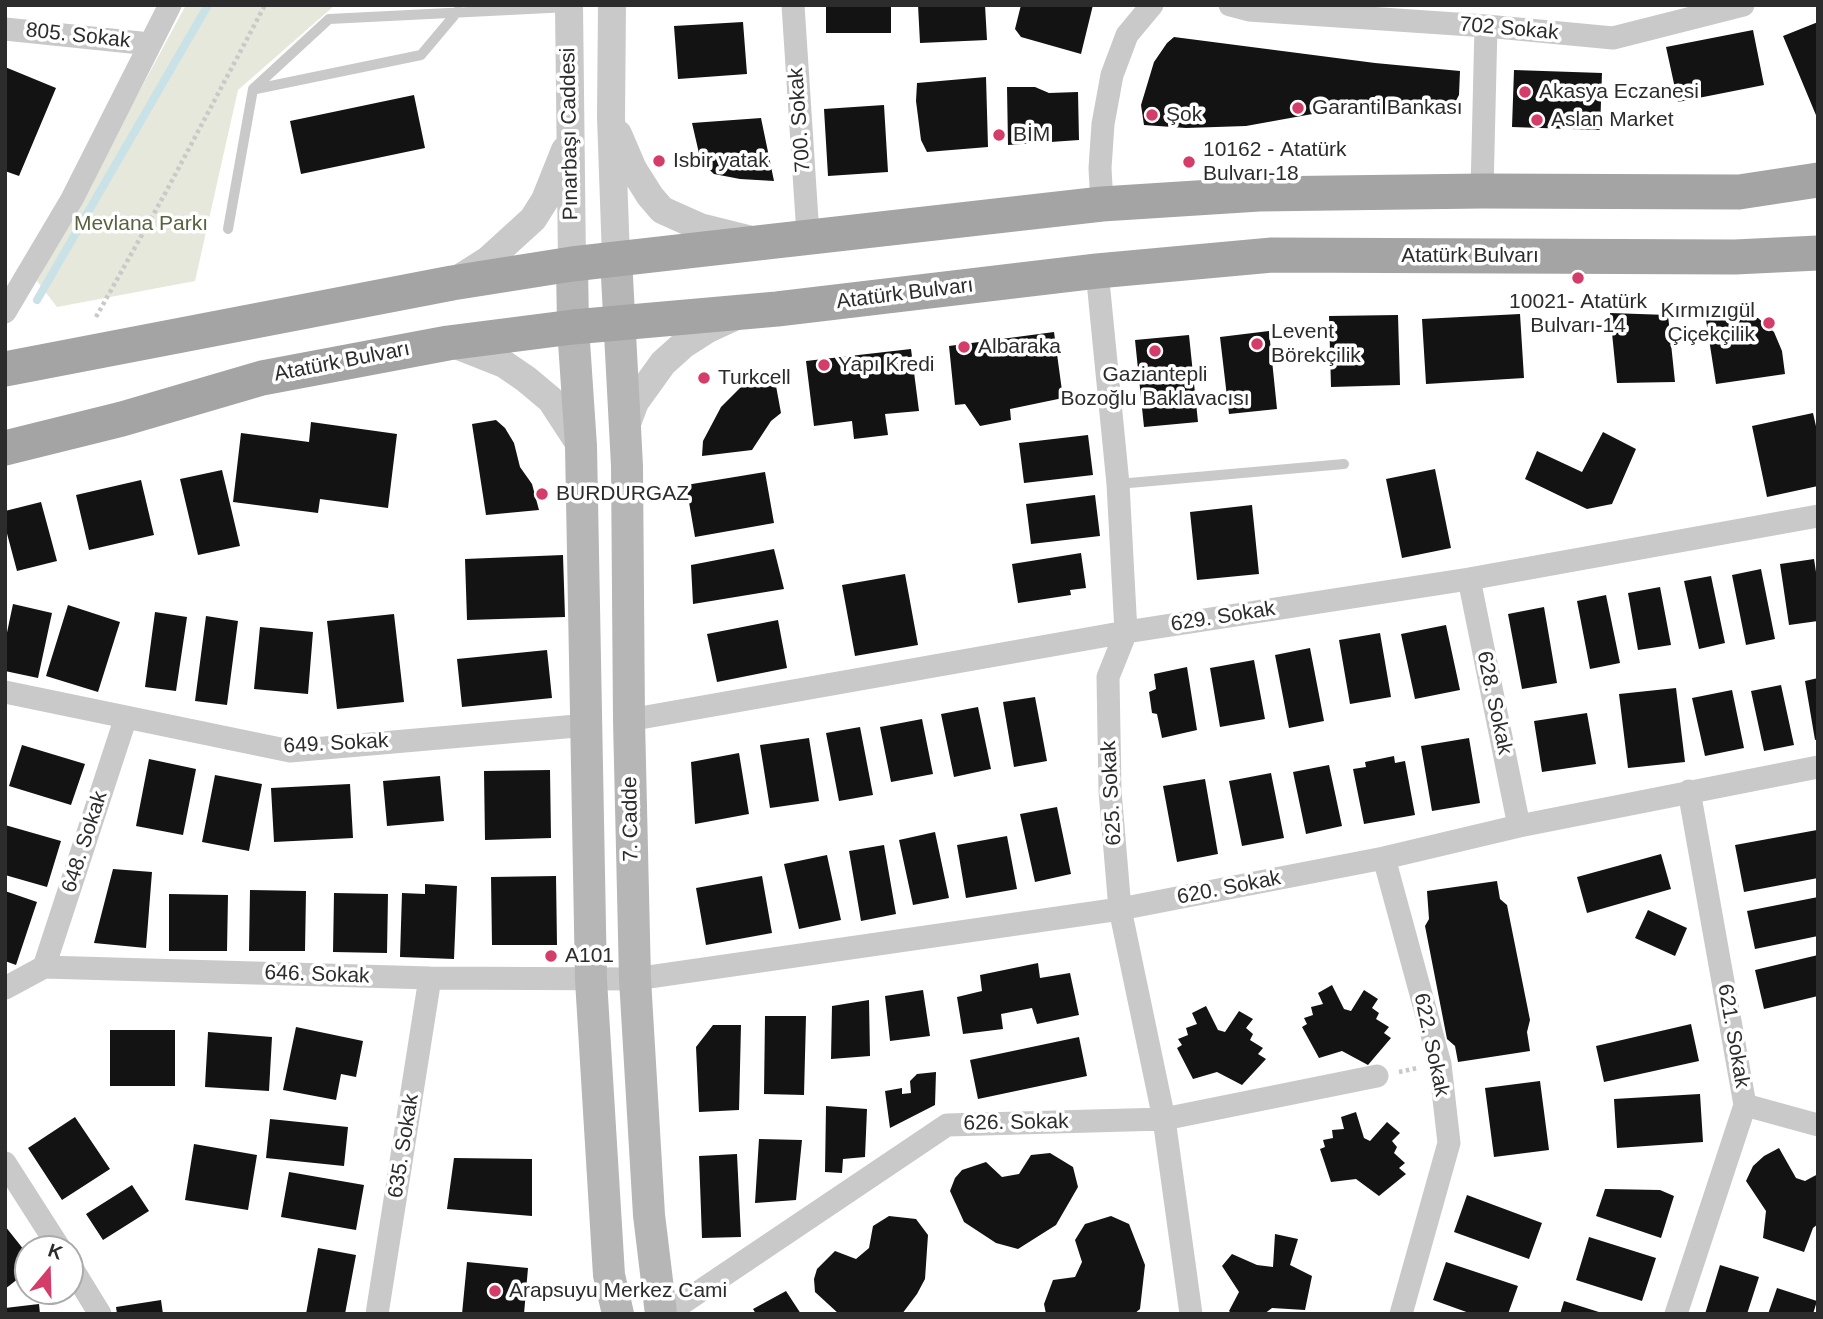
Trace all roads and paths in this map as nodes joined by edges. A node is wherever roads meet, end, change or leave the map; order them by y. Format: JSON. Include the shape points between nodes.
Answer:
{"nodes":[{"id":1,"x":170,"y":5,"type":"edge"},
{"id":2,"x":265,"y":5,"type":"edge"},
{"id":3,"x":612,"y":5,"type":"edge"},
{"id":4,"x":793,"y":5,"type":"edge"},
{"id":5,"x":1152,"y":5,"type":"edge"},
{"id":6,"x":1230,"y":5,"type":"edge"},
{"id":7,"x":1743,"y":5,"type":"edge"},
{"id":8,"x":569,"y":6,"type":"edge"},
{"id":9,"x":458,"y":11,"type":"junction"},
{"id":10,"x":1486,"y":26,"type":"junction"},
{"id":11,"x":5,"y":29,"type":"edge"},
{"id":12,"x":150,"y":44,"type":"junction"},
{"id":13,"x":253,"y":89,"type":"junction"},
{"id":14,"x":611,"y":117,"type":"junction"},
{"id":15,"x":570,"y":137,"type":"junction"},
{"id":16,"x":1818,"y":180,"type":"edge"},
{"id":17,"x":1482,"y":191,"type":"junction"},
{"id":18,"x":1102,"y":204,"type":"junction"},
{"id":19,"x":228,"y":229,"type":"dead end"},
{"id":20,"x":808,"y":235,"type":"junction"},
{"id":21,"x":757,"y":241,"type":"junction"},
{"id":22,"x":1818,"y":253,"type":"edge"},
{"id":23,"x":616,"y":258,"type":"junction"},
{"id":24,"x":572,"y":264,"type":"junction"},
{"id":25,"x":1097,"y":271,"type":"junction"},
{"id":26,"x":452,"y":283,"type":"junction"},
{"id":27,"x":5,"y":312,"type":"edge"},
{"id":28,"x":745,"y":312,"type":"junction"},
{"id":29,"x":96,"y":317,"type":"dead end"},
{"id":30,"x":620,"y":323,"type":"junction"},
{"id":31,"x":573,"y":327,"type":"junction"},
{"id":32,"x":448,"y":343,"type":"junction"},
{"id":33,"x":5,"y":369,"type":"edge"},
{"id":34,"x":625,"y":429,"type":"junction"},
{"id":35,"x":581,"y":446,"type":"junction"},
{"id":36,"x":5,"y":448,"type":"edge"},
{"id":37,"x":1344,"y":464,"type":"dead end"},
{"id":38,"x":1118,"y":484,"type":"junction"},
{"id":39,"x":1818,"y":516,"type":"edge"},
{"id":40,"x":1469,"y":579,"type":"junction"},
{"id":41,"x":1126,"y":632,"type":"junction"},
{"id":42,"x":5,"y":692,"type":"edge"},
{"id":43,"x":126,"y":718,"type":"junction"},
{"id":44,"x":629,"y":720,"type":"junction"},
{"id":45,"x":588,"y":725,"type":"junction"},
{"id":46,"x":1818,"y":767,"type":"edge"},
{"id":47,"x":1689,"y":791,"type":"junction"},
{"id":48,"x":1519,"y":826,"type":"junction"},
{"id":49,"x":1384,"y":858,"type":"junction"},
{"id":50,"x":1120,"y":909,"type":"junction"},
{"id":51,"x":44,"y":967,"type":"junction"},
{"id":52,"x":430,"y":978,"type":"junction"},
{"id":53,"x":635,"y":979,"type":"junction"},
{"id":54,"x":591,"y":980,"type":"junction"},
{"id":55,"x":5,"y":988,"type":"edge"},
{"id":56,"x":1440,"y":1064,"type":"junction"},
{"id":57,"x":1377,"y":1076,"type":"joint"},
{"id":58,"x":1745,"y":1105,"type":"junction"},
{"id":59,"x":1164,"y":1119,"type":"junction"},
{"id":60,"x":1818,"y":1125,"type":"edge"},
{"id":61,"x":5,"y":1163,"type":"edge"},
{"id":62,"x":51,"y":1235,"type":"edge"},
{"id":63,"x":84,"y":1288,"type":"edge"},
{"id":64,"x":100,"y":1314,"type":"edge"},
{"id":65,"x":377,"y":1314,"type":"edge"},
{"id":66,"x":618,"y":1314,"type":"edge"},
{"id":67,"x":663,"y":1314,"type":"edge"},
{"id":68,"x":1191,"y":1314,"type":"edge"},
{"id":69,"x":1401,"y":1314,"type":"edge"},
{"id":70,"x":1676,"y":1314,"type":"edge"}],
"edges":[{"from":1,"to":12,"type":"street"},
{"from":2,"to":29,"type":"path"},
{"from":3,"to":14,"type":"street","name":"Pınarbaşı Caddesi"},
{"from":4,"to":20,"type":"street","name":"700. Sokak"},
{"from":5,"to":18,"type":"street","via":[[1127,35],[1112,75],[1103,124]]},
{"from":6,"to":10,"type":"street","name":"702 Sokak"},
{"from":7,"to":10,"type":"street","name":"702 Sokak","via":[[1613,38]]},
{"from":8,"to":9,"type":"lane"},
{"from":8,"to":15,"type":"street","name":"Pınarbaşı Caddesi"},
{"from":9,"to":13,"type":"lane","via":[[421,55]]},
{"from":9,"to":13,"type":"lane","via":[[329,19]]},
{"from":10,"to":17,"type":"street"},
{"from":11,"to":12,"type":"street","name":"805. Sokak"},
{"from":12,"to":27,"type":"street","via":[[72,199]]},
{"from":13,"to":19,"type":"lane"},
{"from":14,"to":21,"type":"street","via":[[633,169],[662,210],[700,227]]},
{"from":14,"to":23,"type":"street","name":"Pınarbaşı Caddesi"},
{"from":15,"to":24,"type":"street","name":"Pınarbaşı Caddesi"},
{"from":15,"to":26,"type":"street","via":[[533,219],[488,260]]},
{"from":16,"to":17,"type":"main road","via":[[1739,192]]},
{"from":17,"to":18,"type":"main road","via":[[1259,194]]},
{"from":18,"to":20,"type":"main road"},
{"from":20,"to":21,"type":"main road"},
{"from":21,"to":23,"type":"main road"},
{"from":22,"to":25,"type":"main road","name":"Atatürk Bulvarı","via":[[1735,257],[1272,255]]},
{"from":23,"to":24,"type":"main road"},
{"from":23,"to":30,"type":"main road","name":"7. Cadde"},
{"from":24,"to":26,"type":"main road"},
{"from":24,"to":31,"type":"main road","name":"7. Cadde"},
{"from":25,"to":28,"type":"main road","name":"Atatürk Bulvarı"},
{"from":25,"to":38,"type":"street","name":"625. Sokak"},
{"from":26,"to":33,"type":"main road"},
{"from":28,"to":30,"type":"main road","name":"Atatürk Bulvarı"},
{"from":28,"to":34,"type":"street","via":[[682,345],[663,363],[635,402]]},
{"from":30,"to":31,"type":"main road","name":"Atatürk Bulvarı"},
{"from":30,"to":34,"type":"main road","name":"7. Cadde"},
{"from":31,"to":32,"type":"main road","name":"Atatürk Bulvarı"},
{"from":31,"to":35,"type":"main road","name":"7. Cadde"},
{"from":32,"to":35,"type":"street","via":[[504,364],[526,379],[551,400]]},
{"from":32,"to":36,"type":"main road","name":"Atatürk Bulvarı","via":[[262,377]]},
{"from":34,"to":44,"type":"main road","name":"7. Cadde"},
{"from":35,"to":45,"type":"main road","name":"7. Cadde"},
{"from":37,"to":38,"type":"lane"},
{"from":38,"to":41,"type":"street","name":"625. Sokak"},
{"from":39,"to":40,"type":"street","name":"629. Sokak"},
{"from":40,"to":41,"type":"street","name":"629. Sokak"},
{"from":40,"to":48,"type":"street","name":"628. Sokak"},
{"from":41,"to":44,"type":"street","name":"629. Sokak"},
{"from":41,"to":50,"type":"street","name":"625. Sokak","via":[[1108,677],[1110,791]]},
{"from":42,"to":43,"type":"street","name":"649. Sokak"},
{"from":43,"to":45,"type":"street","name":"649. Sokak","via":[[290,751]]},
{"from":43,"to":51,"type":"street","name":"648. Sokak"},
{"from":44,"to":53,"type":"main road","name":"7. Cadde"},
{"from":45,"to":54,"type":"main road","name":"7. Cadde"},
{"from":46,"to":47,"type":"street","name":"620. Sokak"},
{"from":47,"to":48,"type":"street","name":"620. Sokak"},
{"from":47,"to":58,"type":"street","name":"621. Sokak"},
{"from":48,"to":49,"type":"street","name":"620. Sokak"},
{"from":49,"to":50,"type":"street","name":"620. Sokak"},
{"from":49,"to":56,"type":"street","name":"622. Sokak"},
{"from":50,"to":53,"type":"street","name":"620. Sokak"},
{"from":50,"to":59,"type":"street","name":"625. Sokak"},
{"from":51,"to":52,"type":"street","name":"646. Sokak"},
{"from":51,"to":55,"type":"street","name":"646. Sokak"},
{"from":52,"to":54,"type":"street","name":"646. Sokak"},
{"from":52,"to":65,"type":"street","name":"635. Sokak"},
{"from":53,"to":54,"type":"street","name":"646. Sokak"},
{"from":53,"to":67,"type":"main road","name":"7. Cadde","via":[[649,1215]]},
{"from":54,"to":66,"type":"main road","name":"7. Cadde","via":[[609,1275]]},
{"from":56,"to":57,"type":"path"},
{"from":56,"to":69,"type":"street","name":"622. Sokak","via":[[1449,1143]]},
{"from":57,"to":59,"type":"street","name":"626. Sokak"},
{"from":58,"to":60,"type":"street"},
{"from":58,"to":70,"type":"street","name":"621. Sokak"},
{"from":59,"to":67,"type":"street","name":"626. Sokak","via":[[947,1125]]},
{"from":59,"to":68,"type":"street","name":"625. Sokak"},
{"from":61,"to":62,"type":"street"},
{"from":63,"to":64,"type":"street"}]}
